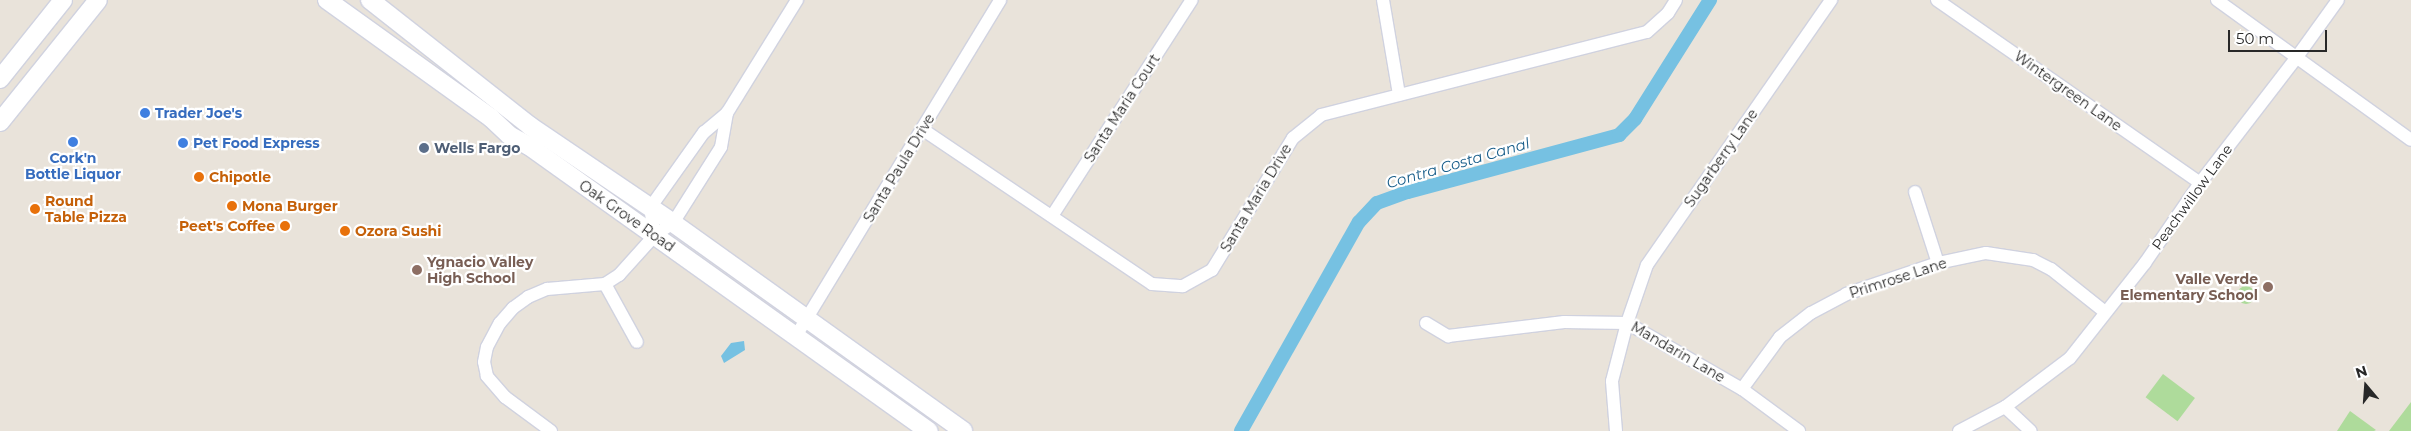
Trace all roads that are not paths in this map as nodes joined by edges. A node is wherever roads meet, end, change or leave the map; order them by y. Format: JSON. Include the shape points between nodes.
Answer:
{"nodes":[{"id":1,"x":64,"y":0,"type":"edge"},
{"id":2,"x":98,"y":0,"type":"edge"},
{"id":3,"x":327,"y":0,"type":"edge"},
{"id":4,"x":370,"y":0,"type":"edge"},
{"id":5,"x":797,"y":0,"type":"edge"},
{"id":6,"x":1000,"y":0,"type":"edge"},
{"id":7,"x":1192,"y":0,"type":"edge"},
{"id":8,"x":1382,"y":0,"type":"edge"},
{"id":9,"x":1676,"y":0,"type":"edge"},
{"id":10,"x":1831,"y":0,"type":"edge"},
{"id":11,"x":1937,"y":0,"type":"edge"},
{"id":12,"x":2217,"y":0,"type":"edge"},
{"id":13,"x":2338,"y":0,"type":"edge"},
{"id":14,"x":2297,"y":57,"type":"junction"},
{"id":15,"x":0,"y":79,"type":"edge"},
{"id":16,"x":1399,"y":95,"type":"junction"},
{"id":17,"x":728,"y":113,"type":"junction"},
{"id":18,"x":0,"y":122,"type":"edge"},
{"id":19,"x":922,"y":129,"type":"junction"},
{"id":20,"x":2411,"y":140,"type":"edge"},
{"id":21,"x":2200,"y":183,"type":"junction"},
{"id":22,"x":1915,"y":192,"type":"dead end"},
{"id":23,"x":650,"y":208,"type":"junction"},
{"id":24,"x":1052,"y":216,"type":"junction"},
{"id":25,"x":672,"y":224,"type":"junction"},
{"id":26,"x":655,"y":235,"type":"junction"},
{"id":27,"x":1938,"y":263,"type":"junction"},
{"id":28,"x":605,"y":284,"type":"junction"},
{"id":29,"x":2105,"y":312,"type":"junction"},
{"id":30,"x":807,"y":320,"type":"junction"},
{"id":31,"x":1426,"y":323,"type":"dead end"},
{"id":32,"x":1627,"y":323,"type":"junction"},
{"id":33,"x":796,"y":336,"type":"junction"},
{"id":34,"x":637,"y":342,"type":"dead end"},
{"id":35,"x":1742,"y":389,"type":"junction"},
{"id":36,"x":2005,"y":408,"type":"junction"},
{"id":37,"x":551,"y":431,"type":"edge"},
{"id":38,"x":929,"y":431,"type":"edge"},
{"id":39,"x":963,"y":431,"type":"edge"},
{"id":40,"x":1616,"y":431,"type":"edge"},
{"id":41,"x":1799,"y":431,"type":"edge"},
{"id":42,"x":1959,"y":431,"type":"edge"},
{"id":43,"x":2032,"y":431,"type":"edge"}],
"edges":[{"from":1,"to":15,"type":"main road"},
{"from":2,"to":18,"type":"main road"},
{"from":3,"to":26,"type":"main road","name":"Oak Grove Road","via":[[491,118],[509,135]]},
{"from":4,"to":23,"type":"main road","name":"Oak Grove Road","via":[[530,126]]},
{"from":5,"to":17,"type":"street"},
{"from":6,"to":19,"type":"street","name":"Santa Paula Drive"},
{"from":7,"to":24,"type":"street","name":"Santa Maria Court"},
{"from":8,"to":16,"type":"street"},
{"from":9,"to":16,"type":"street","name":"Santa Maria Drive","via":[[1647,32]]},
{"from":10,"to":32,"type":"street","name":"Sugarberry Lane","via":[[1647,264]]},
{"from":11,"to":21,"type":"street","name":"Wintergreen Lane"},
{"from":12,"to":14,"type":"street"},
{"from":13,"to":14,"type":"street","name":"Peachwillow Lane"},
{"from":14,"to":20,"type":"street"},
{"from":14,"to":21,"type":"street","name":"Peachwillow Lane"},
{"from":16,"to":24,"type":"street","name":"Santa Maria Drive","via":[[1321,115],[1293,138],[1212,270],[1184,286],[1152,284]]},
{"from":17,"to":23,"type":"street","via":[[704,132]]},
{"from":17,"to":25,"type":"street","via":[[721,147]]},
{"from":19,"to":24,"type":"street","name":"Santa Maria Drive"},
{"from":19,"to":30,"type":"street","name":"Santa Paula Drive"},
{"from":21,"to":29,"type":"street","name":"Peachwillow Lane","via":[[2145,263]]},
{"from":22,"to":27,"type":"street"},
{"from":23,"to":25,"type":"main road","name":"Oak Grove Road"},
{"from":23,"to":26,"type":"street"},
{"from":25,"to":26,"type":"street"},
{"from":25,"to":30,"type":"main road","name":"Oak Grove Road"},
{"from":26,"to":28,"type":"street","via":[[619,275]]},
{"from":26,"to":33,"type":"main road","name":"Oak Grove Road"},
{"from":27,"to":29,"type":"street","name":"Primrose Lane","via":[[1986,253],[2033,260],[2052,269]]},
{"from":27,"to":35,"type":"street","name":"Primrose Lane","via":[[1846,294],[1811,313],[1780,337]]},
{"from":28,"to":34,"type":"street"},
{"from":28,"to":37,"type":"street","via":[[547,289],[528,297],[500,322],[487,347],[484,362],[487,376],[495,388]]},
{"from":29,"to":36,"type":"street","name":"Peachwillow Lane","via":[[2070,358]]},
{"from":30,"to":33,"type":"street","name":"Santa Paula Drive"},
{"from":30,"to":39,"type":"main road","name":"Oak Grove Road"},
{"from":31,"to":32,"type":"street","name":"Mandarin Lane","via":[[1448,336],[1564,322]]},
{"from":32,"to":35,"type":"street","name":"Mandarin Lane"},
{"from":32,"to":40,"type":"street","name":"Sugarberry Lane","via":[[1612,380]]},
{"from":33,"to":38,"type":"main road","name":"Oak Grove Road"},
{"from":35,"to":41,"type":"street","name":"Mandarin Lane"},
{"from":36,"to":42,"type":"street","name":"Peachwillow Lane"},
{"from":36,"to":43,"type":"street"}]}
